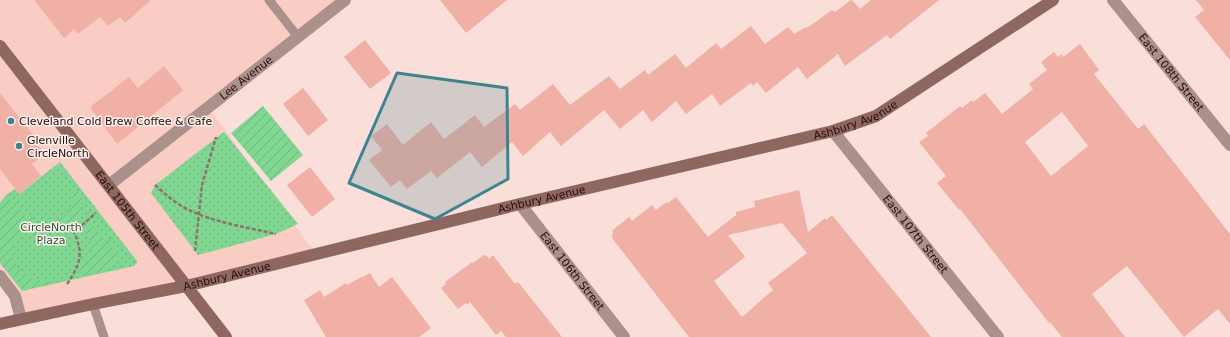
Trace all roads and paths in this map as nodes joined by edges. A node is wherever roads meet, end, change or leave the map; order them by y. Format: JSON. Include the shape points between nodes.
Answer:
{"nodes":[{"id":1,"x":269,"y":0,"type":"edge"},
{"id":2,"x":345,"y":0,"type":"edge"},
{"id":3,"x":1053,"y":0,"type":"edge"},
{"id":4,"x":1113,"y":0,"type":"edge"},
{"id":5,"x":298,"y":37,"type":"junction"},
{"id":6,"x":0,"y":46,"type":"edge"},
{"id":7,"x":834,"y":131,"type":"junction"},
{"id":8,"x":216,"y":137,"type":"dead end"},
{"id":9,"x":1230,"y":145,"type":"edge"},
{"id":10,"x":109,"y":185,"type":"junction"},
{"id":11,"x":155,"y":185,"type":"dead end"},
{"id":12,"x":520,"y":204,"type":"junction"},
{"id":13,"x":96,"y":213,"type":"dead end"},
{"id":14,"x":199,"y":214,"type":"junction"},
{"id":15,"x":276,"y":234,"type":"dead end"},
{"id":16,"x":195,"y":250,"type":"dead end"},
{"id":17,"x":0,"y":276,"type":"edge"},
{"id":18,"x":67,"y":284,"type":"dead end"},
{"id":19,"x":186,"y":286,"type":"junction"},
{"id":20,"x":94,"y":304,"type":"junction"},
{"id":21,"x":21,"y":319,"type":"junction"},
{"id":22,"x":0,"y":324,"type":"edge"},
{"id":23,"x":104,"y":337,"type":"edge"},
{"id":24,"x":226,"y":337,"type":"edge"},
{"id":25,"x":624,"y":337,"type":"edge"},
{"id":26,"x":998,"y":337,"type":"edge"}],
"edges":[{"from":1,"to":5,"type":"lane"},
{"from":2,"to":5,"type":"street","name":"Lee Avenue"},
{"from":3,"to":7,"type":"street","name":"Ashbury Avenue","via":[[876,116]]},
{"from":4,"to":9,"type":"street","name":"East 108th Street"},
{"from":5,"to":10,"type":"street","name":"Lee Avenue"},
{"from":6,"to":10,"type":"street","name":"East 105th Street"},
{"from":7,"to":12,"type":"street","name":"Ashbury Avenue"},
{"from":7,"to":26,"type":"street","name":"East 107th Street"},
{"from":8,"to":14,"type":"path","via":[[202,185]]},
{"from":10,"to":19,"type":"street","name":"East 105th Street"},
{"from":11,"to":14,"type":"path","via":[[170,198]]},
{"from":12,"to":19,"type":"street","name":"Ashbury Avenue"},
{"from":12,"to":25,"type":"street","name":"East 106th Street"},
{"from":13,"to":18,"type":"path","via":[[74,232],[79,244],[80,258],[76,271]]},
{"from":14,"to":15,"type":"path","via":[[216,221]]},
{"from":14,"to":16,"type":"path"},
{"from":17,"to":21,"type":"street","via":[[15,296]]},
{"from":19,"to":20,"type":"street","name":"Ashbury Avenue"},
{"from":19,"to":24,"type":"street","name":"East 105th Street"},
{"from":20,"to":21,"type":"street","name":"Ashbury Avenue"},
{"from":20,"to":23,"type":"lane"},
{"from":21,"to":22,"type":"street","name":"Ashbury Avenue"}]}
